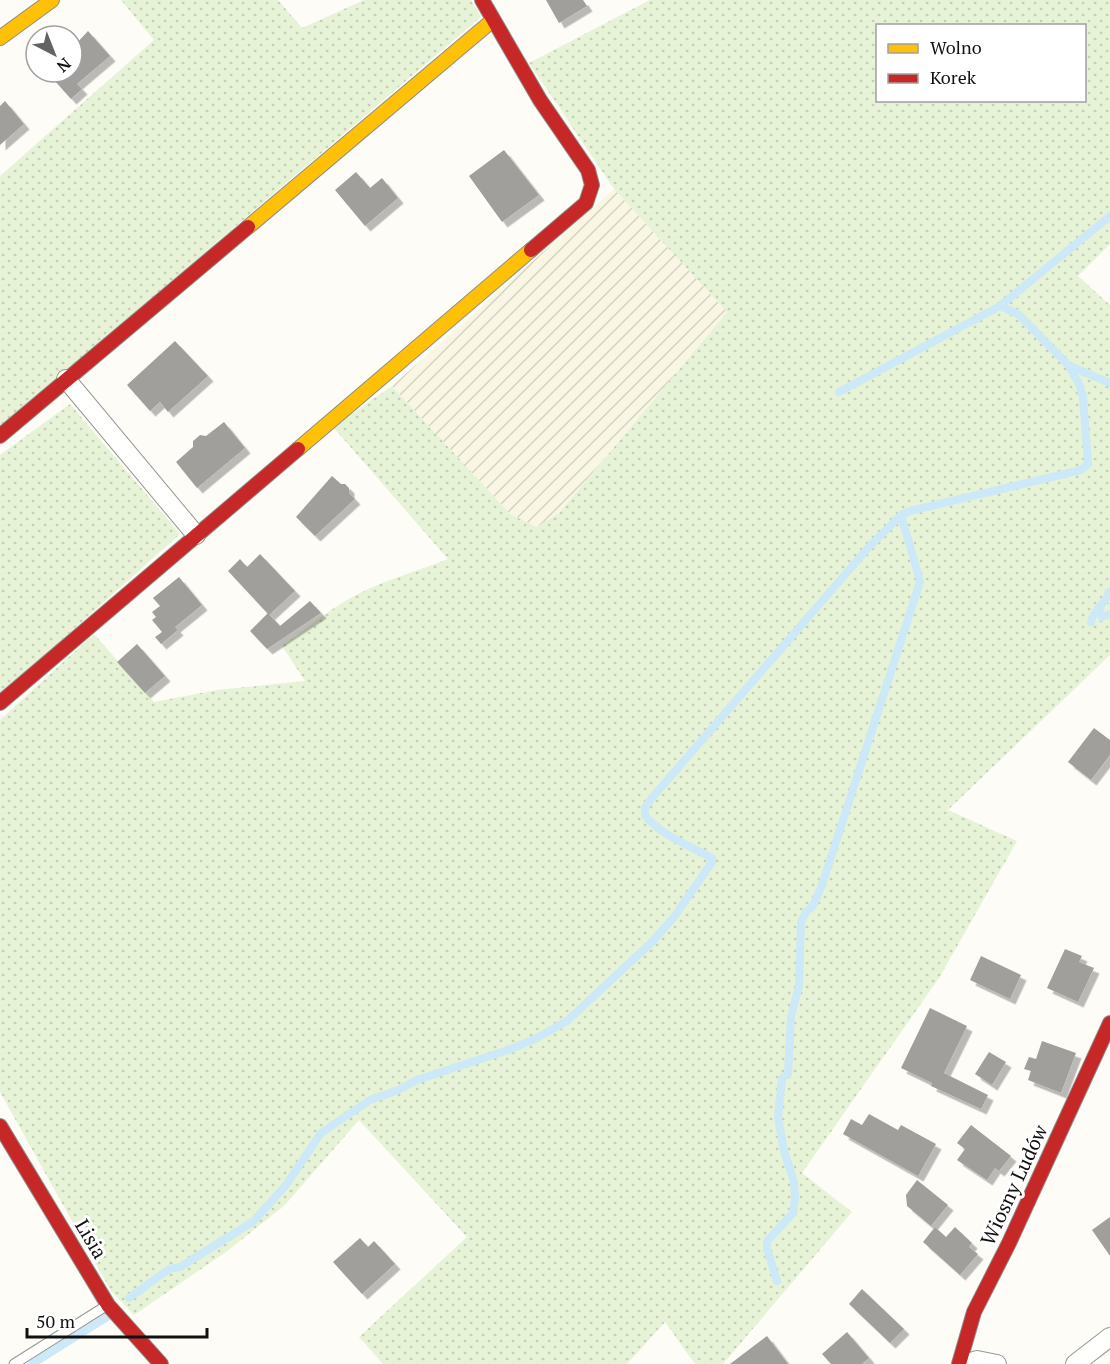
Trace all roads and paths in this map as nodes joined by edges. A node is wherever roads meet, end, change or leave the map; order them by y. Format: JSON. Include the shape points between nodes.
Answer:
{"nodes":[{"id":1,"x":52,"y":0,"type":"edge"},
{"id":2,"x":482,"y":0,"type":"edge"},
{"id":3,"x":493,"y":20,"type":"junction"},
{"id":4,"x":0,"y":38,"type":"edge"},
{"id":5,"x":66,"y":380,"type":"junction"},
{"id":6,"x":0,"y":436,"type":"edge"},
{"id":7,"x":196,"y":535,"type":"junction"},
{"id":8,"x":0,"y":703,"type":"edge"},
{"id":9,"x":1110,"y":1023,"type":"edge"},
{"id":10,"x":0,"y":1126,"type":"edge"},
{"id":11,"x":108,"y":1305,"type":"junction"},
{"id":12,"x":1110,"y":1337,"type":"edge"},
{"id":13,"x":14,"y":1364,"type":"edge"},
{"id":14,"x":161,"y":1364,"type":"edge"},
{"id":15,"x":959,"y":1364,"type":"edge"},
{"id":16,"x":965,"y":1364,"type":"edge"},
{"id":17,"x":997,"y":1364,"type":"edge"},
{"id":18,"x":1076,"y":1364,"type":"edge"}],
"edges":[{"from":1,"to":4,"type":"street"},
{"from":2,"to":3,"type":"street"},
{"from":3,"to":5,"type":"street"},
{"from":3,"to":7,"type":"street","via":[[540,100],[588,170],[592,185],[586,203]]},
{"from":5,"to":6,"type":"street"},
{"from":5,"to":7,"type":"street"},
{"from":7,"to":8,"type":"street"},
{"from":9,"to":15,"type":"street","name":"Wiosny Ludów","via":[[1010,1244],[974,1312]]},
{"from":10,"to":11,"type":"street","name":"Lisia"},
{"from":11,"to":13,"type":"lane"},
{"from":11,"to":14,"type":"street","name":"Lisia"},
{"from":12,"to":18,"type":"street"},
{"from":16,"to":17,"type":"street","via":[[987,1360]]}]}
